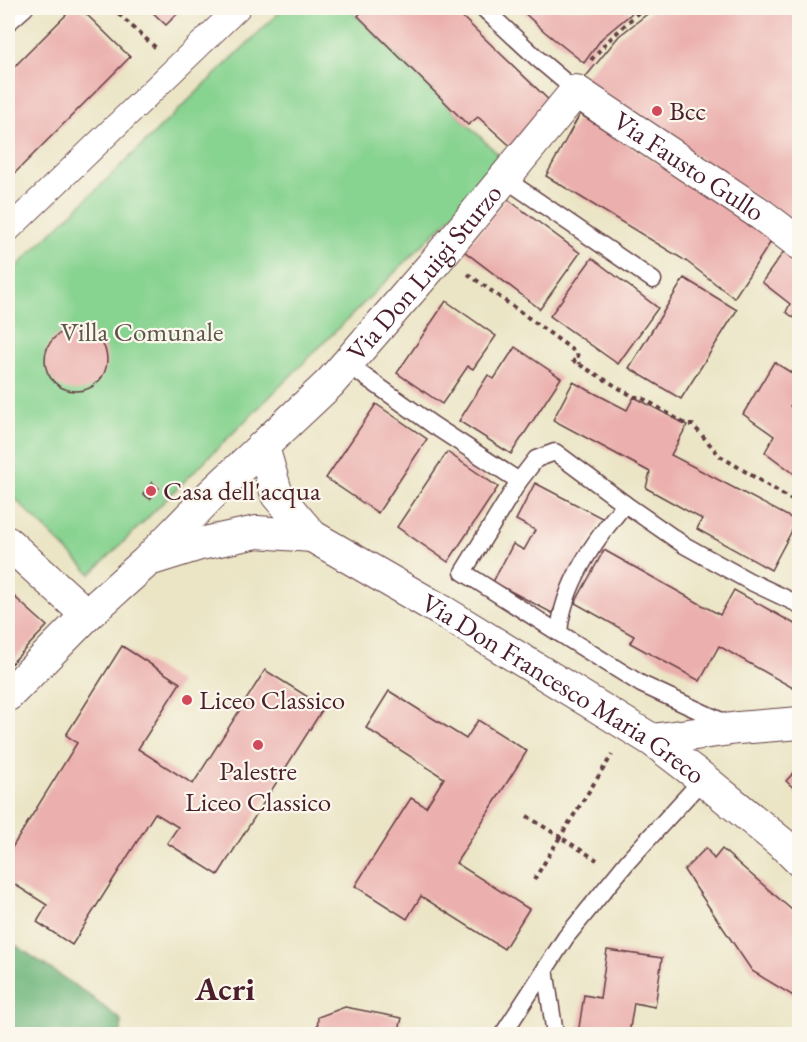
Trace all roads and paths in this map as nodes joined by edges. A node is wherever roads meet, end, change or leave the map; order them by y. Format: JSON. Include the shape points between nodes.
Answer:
{"nodes":[{"id":1,"x":25,"y":8,"type":"edge"},
{"id":2,"x":112,"y":8,"type":"edge"},
{"id":3,"x":238,"y":8,"type":"edge"},
{"id":4,"x":483,"y":8,"type":"edge"},
{"id":5,"x":643,"y":8,"type":"edge"},
{"id":6,"x":8,"y":23,"type":"edge"},
{"id":7,"x":175,"y":68,"type":"junction"},
{"id":8,"x":576,"y":91,"type":"junction"},
{"id":9,"x":504,"y":178,"type":"junction"},
{"id":10,"x":8,"y":230,"type":"edge"},
{"id":11,"x":800,"y":244,"type":"edge"},
{"id":12,"x":653,"y":280,"type":"dead end"},
{"id":13,"x":572,"y":360,"type":"dead end"},
{"id":14,"x":347,"y":364,"type":"junction"},
{"id":15,"x":263,"y":447,"type":"junction"},
{"id":16,"x":519,"y":481,"type":"junction"},
{"id":17,"x":625,"y":504,"type":"junction"},
{"id":18,"x":800,"y":506,"type":"edge"},
{"id":19,"x":312,"y":536,"type":"junction"},
{"id":20,"x":8,"y":543,"type":"edge"},
{"id":21,"x":146,"y":562,"type":"junction"},
{"id":22,"x":800,"y":605,"type":"edge"},
{"id":23,"x":87,"y":615,"type":"junction"},
{"id":24,"x":560,"y":633,"type":"junction"},
{"id":25,"x":8,"y":695,"type":"edge"},
{"id":26,"x":800,"y":723,"type":"edge"},
{"id":27,"x":738,"y":728,"type":"junction"},
{"id":28,"x":652,"y":740,"type":"junction"},
{"id":29,"x":616,"y":750,"type":"dead end"},
{"id":30,"x":703,"y":779,"type":"junction"},
{"id":31,"x":527,"y":816,"type":"dead end"},
{"id":32,"x":560,"y":837,"type":"junction"},
{"id":33,"x":800,"y":861,"type":"edge"},
{"id":34,"x":618,"y":873,"type":"junction"},
{"id":35,"x":534,"y":880,"type":"dead end"},
{"id":36,"x":545,"y":969,"type":"junction"},
{"id":37,"x":503,"y":1035,"type":"edge"},
{"id":38,"x":555,"y":1035,"type":"edge"}],
"edges":[{"from":1,"to":6,"type":"lane"},
{"from":2,"to":7,"type":"path"},
{"from":3,"to":7,"type":"street"},
{"from":4,"to":8,"type":"lane"},
{"from":5,"to":8,"type":"path","via":[[588,64]]},
{"from":7,"to":10,"type":"street"},
{"from":8,"to":9,"type":"street","name":"Via Don Luigi Sturzo"},
{"from":8,"to":11,"type":"street","name":"Via Fausto Gullo"},
{"from":9,"to":12,"type":"lane"},
{"from":9,"to":14,"type":"street","name":"Via Don Luigi Sturzo"},
{"from":13,"to":18,"type":"path","via":[[634,397],[641,397],[693,425],[720,456]]},
{"from":14,"to":15,"type":"street","name":"Via Don Luigi Sturzo"},
{"from":14,"to":16,"type":"lane"},
{"from":15,"to":19,"type":"street","via":[[277,495]]},
{"from":15,"to":21,"type":"street","name":"Via Don Luigi Sturzo"},
{"from":16,"to":17,"type":"lane","via":[[536,459],[555,452]]},
{"from":16,"to":24,"type":"lane","via":[[463,572]]},
{"from":17,"to":22,"type":"lane","via":[[684,544]]},
{"from":17,"to":24,"type":"lane","via":[[600,534],[572,583],[560,618]]},
{"from":19,"to":21,"type":"street","via":[[257,532],[200,544]]},
{"from":19,"to":28,"type":"street","name":"Via Don Francesco Maria Greco"},
{"from":20,"to":23,"type":"street"},
{"from":21,"to":23,"type":"street","name":"Via Don Luigi Sturzo"},
{"from":23,"to":25,"type":"street"},
{"from":24,"to":27,"type":"lane","via":[[641,684]]},
{"from":26,"to":27,"type":"street"},
{"from":27,"to":28,"type":"street"},
{"from":28,"to":30,"type":"street","name":"Via Don Francesco Maria Greco"},
{"from":29,"to":32,"type":"path"},
{"from":30,"to":33,"type":"street","name":"Via Don Francesco Maria Greco"},
{"from":30,"to":34,"type":"lane"},
{"from":31,"to":32,"type":"path"},
{"from":32,"to":34,"type":"path"},
{"from":32,"to":35,"type":"path"},
{"from":34,"to":36,"type":"lane"},
{"from":36,"to":37,"type":"lane"},
{"from":36,"to":38,"type":"lane"}]}
